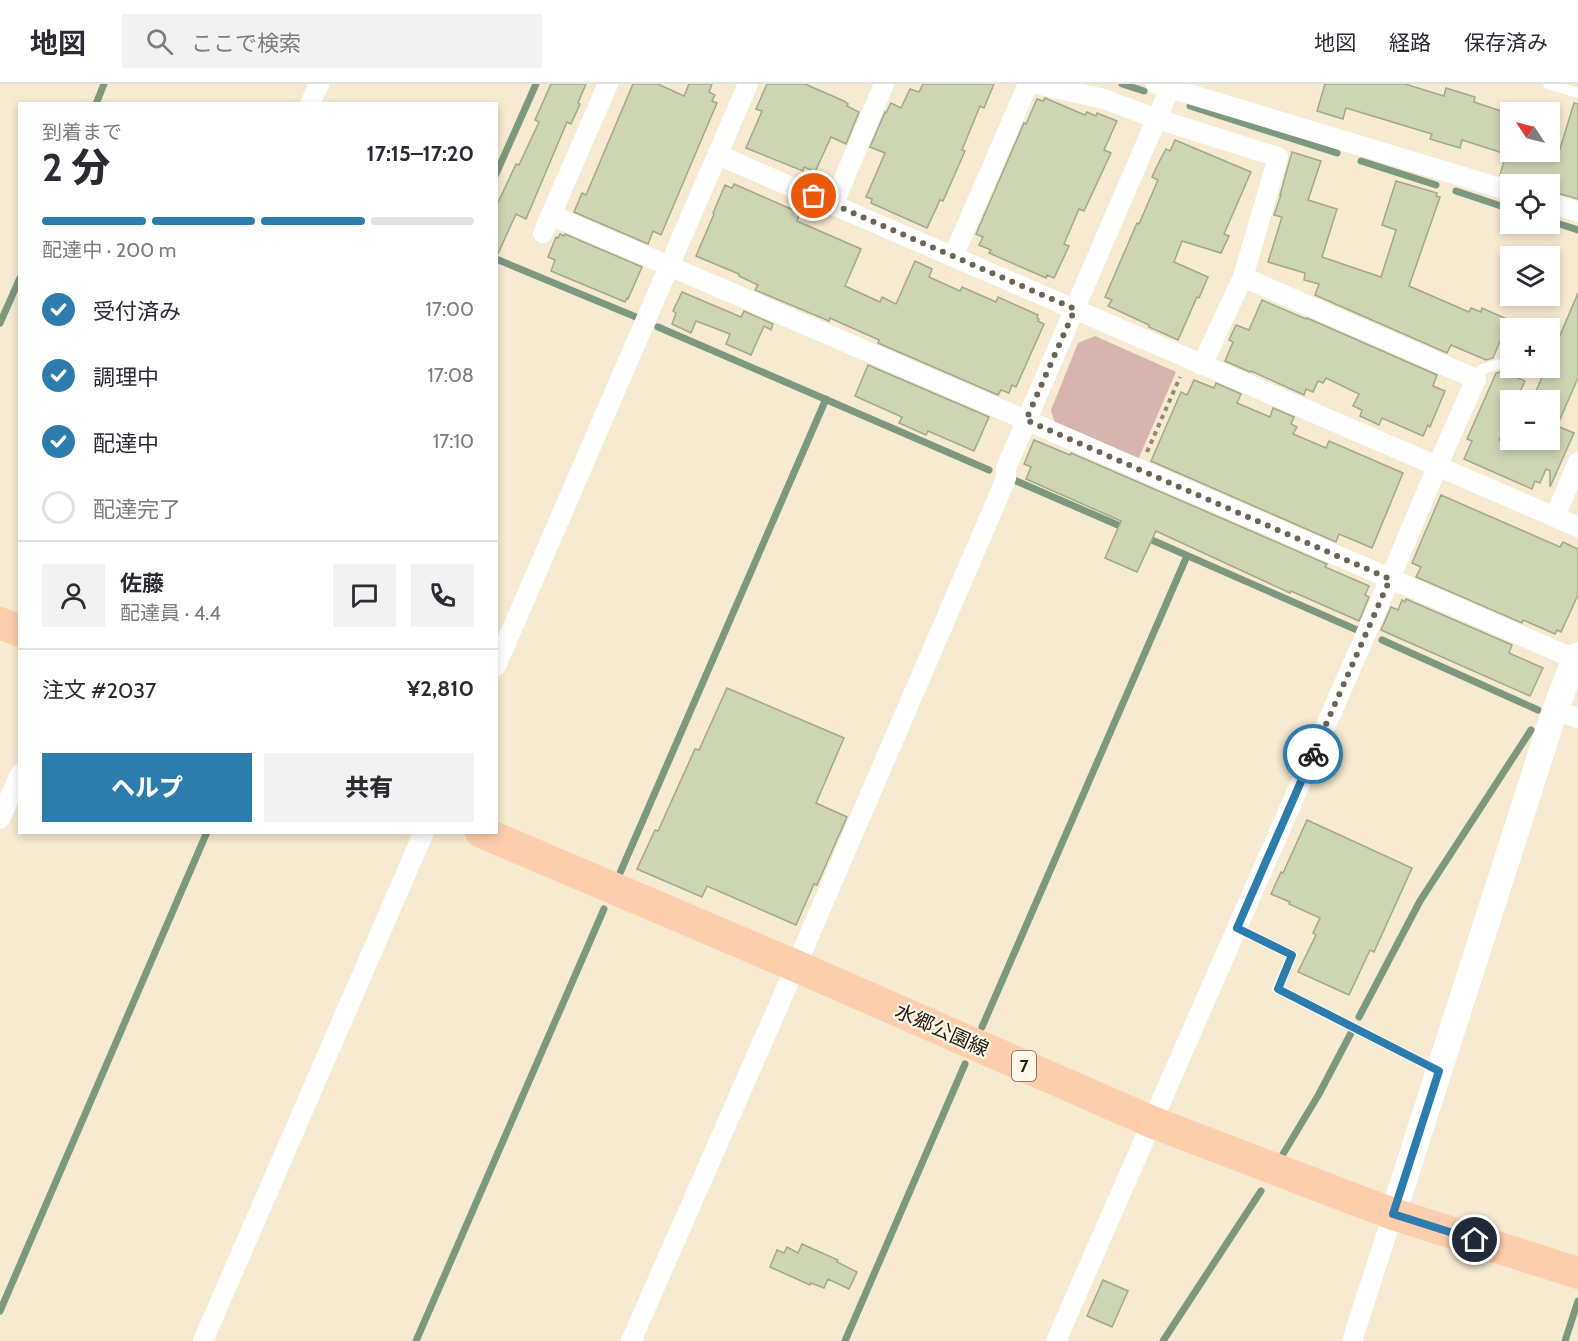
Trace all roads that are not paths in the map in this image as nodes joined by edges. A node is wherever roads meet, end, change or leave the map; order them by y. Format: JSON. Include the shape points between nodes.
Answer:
{"nodes":[{"id":1,"x":319,"y":84,"type":"edge"},
{"id":2,"x":608,"y":84,"type":"edge"},
{"id":3,"x":748,"y":84,"type":"edge"},
{"id":4,"x":884,"y":84,"type":"edge"},
{"id":5,"x":1028,"y":84,"type":"edge"},
{"id":6,"x":1036,"y":84,"type":"edge"},
{"id":7,"x":1548,"y":84,"type":"edge"},
{"id":8,"x":1163,"y":86,"type":"edge"},
{"id":9,"x":1578,"y":93,"type":"edge"},
{"id":10,"x":311,"y":102,"type":"edge"},
{"id":11,"x":1157,"y":119,"type":"junction"},
{"id":12,"x":718,"y":155,"type":"junction"},
{"id":13,"x":1500,"y":189,"type":"edge"},
{"id":14,"x":833,"y":205,"type":"junction"},
{"id":15,"x":1560,"y":206,"type":"edge"},
{"id":16,"x":1578,"y":212,"type":"edge"},
{"id":17,"x":952,"y":257,"type":"junction"},
{"id":18,"x":670,"y":266,"type":"junction"},
{"id":19,"x":1243,"y":277,"type":"junction"},
{"id":20,"x":1075,"y":309,"type":"junction"},
{"id":21,"x":1195,"y":362,"type":"junction"},
{"id":22,"x":1500,"y":364,"type":"edge"},
{"id":23,"x":1476,"y":379,"type":"junction"},
{"id":24,"x":1026,"y":420,"type":"junction"},
{"id":25,"x":1578,"y":462,"type":"edge"},
{"id":26,"x":1437,"y":467,"type":"junction"},
{"id":27,"x":1555,"y":517,"type":"junction"},
{"id":28,"x":1578,"y":527,"type":"edge"},
{"id":29,"x":1390,"y":579,"type":"junction"},
{"id":30,"x":0,"y":622,"type":"edge"},
{"id":31,"x":18,"y":630,"type":"edge"},
{"id":32,"x":1576,"y":657,"type":"edge"},
{"id":33,"x":498,"y":661,"type":"edge"},
{"id":34,"x":1566,"y":714,"type":"edge"},
{"id":35,"x":18,"y":778,"type":"edge"},
{"id":36,"x":0,"y":819,"type":"edge"},
{"id":37,"x":423,"y":834,"type":"edge"},
{"id":38,"x":486,"y":834,"type":"edge"},
{"id":39,"x":1237,"y":928,"type":"junction"},
{"id":40,"x":796,"y":966,"type":"junction"},
{"id":41,"x":1439,"y":1071,"type":"junction"},
{"id":42,"x":1152,"y":1122,"type":"junction"},
{"id":43,"x":1393,"y":1214,"type":"junction"},
{"id":44,"x":1578,"y":1273,"type":"edge"},
{"id":45,"x":202,"y":1341,"type":"edge"},
{"id":46,"x":631,"y":1341,"type":"edge"},
{"id":47,"x":1056,"y":1341,"type":"edge"},
{"id":48,"x":1352,"y":1341,"type":"edge"}],
"edges":[{"from":1,"to":10,"type":"street"},
{"from":2,"to":18,"type":"street","via":[[547,224]]},
{"from":3,"to":12,"type":"street"},
{"from":4,"to":14,"type":"street"},
{"from":5,"to":17,"type":"street"},
{"from":6,"to":11,"type":"street","via":[[1104,99]]},
{"from":7,"to":9,"type":"lane"},
{"from":8,"to":11,"type":"street"},
{"from":8,"to":13,"type":"street"},
{"from":11,"to":19,"type":"street","via":[[1278,158]]},
{"from":11,"to":20,"type":"street"},
{"from":12,"to":14,"type":"street"},
{"from":12,"to":18,"type":"street"},
{"from":14,"to":17,"type":"street"},
{"from":15,"to":16,"type":"street"},
{"from":17,"to":20,"type":"street"},
{"from":18,"to":24,"type":"street"},
{"from":18,"to":33,"type":"street"},
{"from":19,"to":21,"type":"street"},
{"from":19,"to":23,"type":"street"},
{"from":20,"to":21,"type":"street"},
{"from":20,"to":24,"type":"street"},
{"from":21,"to":26,"type":"street"},
{"from":22,"to":23,"type":"lane","via":[[1482,369]]},
{"from":23,"to":26,"type":"street"},
{"from":24,"to":29,"type":"street"},
{"from":24,"to":40,"type":"street","via":[[1006,468],[1006,478]]},
{"from":25,"to":27,"type":"street"},
{"from":26,"to":27,"type":"street"},
{"from":26,"to":29,"type":"street"},
{"from":27,"to":28,"type":"street"},
{"from":29,"to":32,"type":"street"},
{"from":29,"to":39,"type":"street"},
{"from":30,"to":31,"type":"main road"},
{"from":32,"to":34,"type":"street"},
{"from":34,"to":41,"type":"street"},
{"from":35,"to":36,"type":"street"},
{"from":37,"to":45,"type":"street"},
{"from":38,"to":40,"type":"main road","name":"水郷公園線","number":"7"},
{"from":39,"to":41,"type":"lane","via":[[1292,955],[1278,989]]},
{"from":39,"to":42,"type":"street"},
{"from":40,"to":42,"type":"main road","name":"水郷公園線","number":"7"},
{"from":40,"to":46,"type":"street"},
{"from":41,"to":43,"type":"street"},
{"from":42,"to":43,"type":"main road","name":"水郷公園線","number":"7"},
{"from":42,"to":47,"type":"street"},
{"from":43,"to":44,"type":"main road","name":"水郷公園線","number":"7"},
{"from":43,"to":48,"type":"street"}]}
